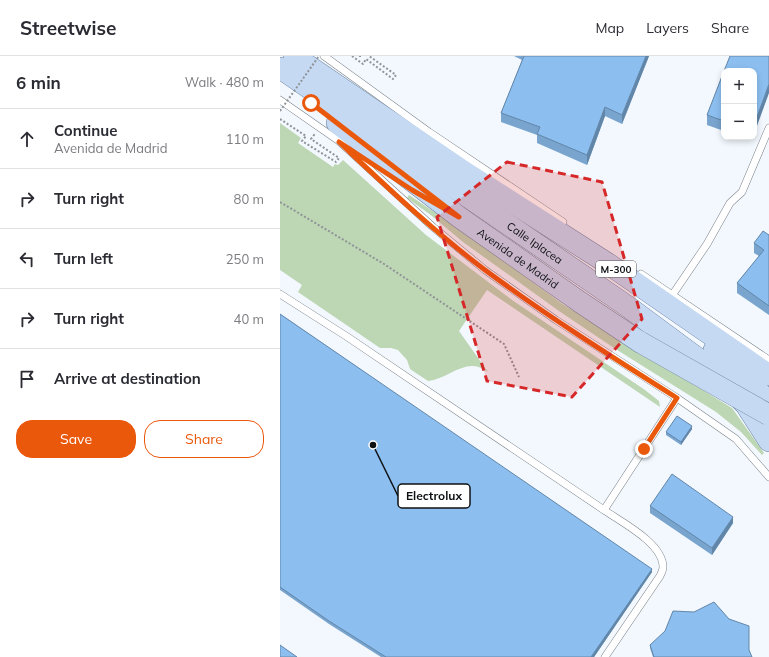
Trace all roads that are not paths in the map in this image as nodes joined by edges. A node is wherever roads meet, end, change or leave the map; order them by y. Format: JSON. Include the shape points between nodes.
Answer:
{"nodes":[{"id":1,"x":294,"y":56,"type":"edge"},
{"id":2,"x":324,"y":56,"type":"edge"},
{"id":3,"x":280,"y":68,"type":"edge"},
{"id":4,"x":280,"y":82,"type":"edge"},
{"id":5,"x":280,"y":100,"type":"edge"},
{"id":6,"x":769,"y":128,"type":"edge"},
{"id":7,"x":339,"y":142,"type":"junction"},
{"id":8,"x":460,"y":169,"type":"junction"},
{"id":9,"x":459,"y":217,"type":"junction"},
{"id":10,"x":568,"y":226,"type":"dead end"},
{"id":11,"x":634,"y":270,"type":"dead end"},
{"id":12,"x":280,"y":294,"type":"edge"},
{"id":13,"x":673,"y":294,"type":"junction"},
{"id":14,"x":769,"y":360,"type":"edge"},
{"id":15,"x":769,"y":375,"type":"edge"},
{"id":16,"x":677,"y":398,"type":"junction"},
{"id":17,"x":769,"y":407,"type":"edge"},
{"id":18,"x":769,"y":415,"type":"edge"},
{"id":19,"x":769,"y":441,"type":"edge"},
{"id":20,"x":769,"y":477,"type":"edge"},
{"id":21,"x":604,"y":510,"type":"junction"},
{"id":22,"x":605,"y":657,"type":"edge"}],
"edges":[{"from":1,"to":8,"type":"main road","number":"M-300"},
{"from":2,"to":10,"type":"lane","via":[[428,132]]},
{"from":3,"to":19,"type":"main road","name":"Calle Iplacea","via":[[627,306],[708,366],[746,405]]},
{"from":4,"to":9,"type":"main road","name":"Avenida de Madrid"},
{"from":5,"to":7,"type":"lane"},
{"from":6,"to":13,"type":"lane","via":[[742,192],[730,203],[707,244]]},
{"from":7,"to":9,"type":"main road","via":[[412,190]]},
{"from":7,"to":16,"type":"lane","via":[[485,270],[556,320]]},
{"from":8,"to":15,"type":"main road","number":"M-300","via":[[607,263]]},
{"from":8,"to":17,"type":"main road","name":"Calle Iplacea","via":[[721,355],[762,395]]},
{"from":9,"to":18,"type":"main road","name":"Avenida de Madrid","bridge":true,"via":[[640,342]]},
{"from":11,"to":13,"type":"lane"},
{"from":12,"to":21,"type":"lane"},
{"from":13,"to":14,"type":"lane"},
{"from":16,"to":20,"type":"lane","via":[[736,439]]},
{"from":16,"to":21,"type":"lane"},
{"from":21,"to":22,"type":"lane","via":[[655,547],[663,567],[660,576]]}]}
